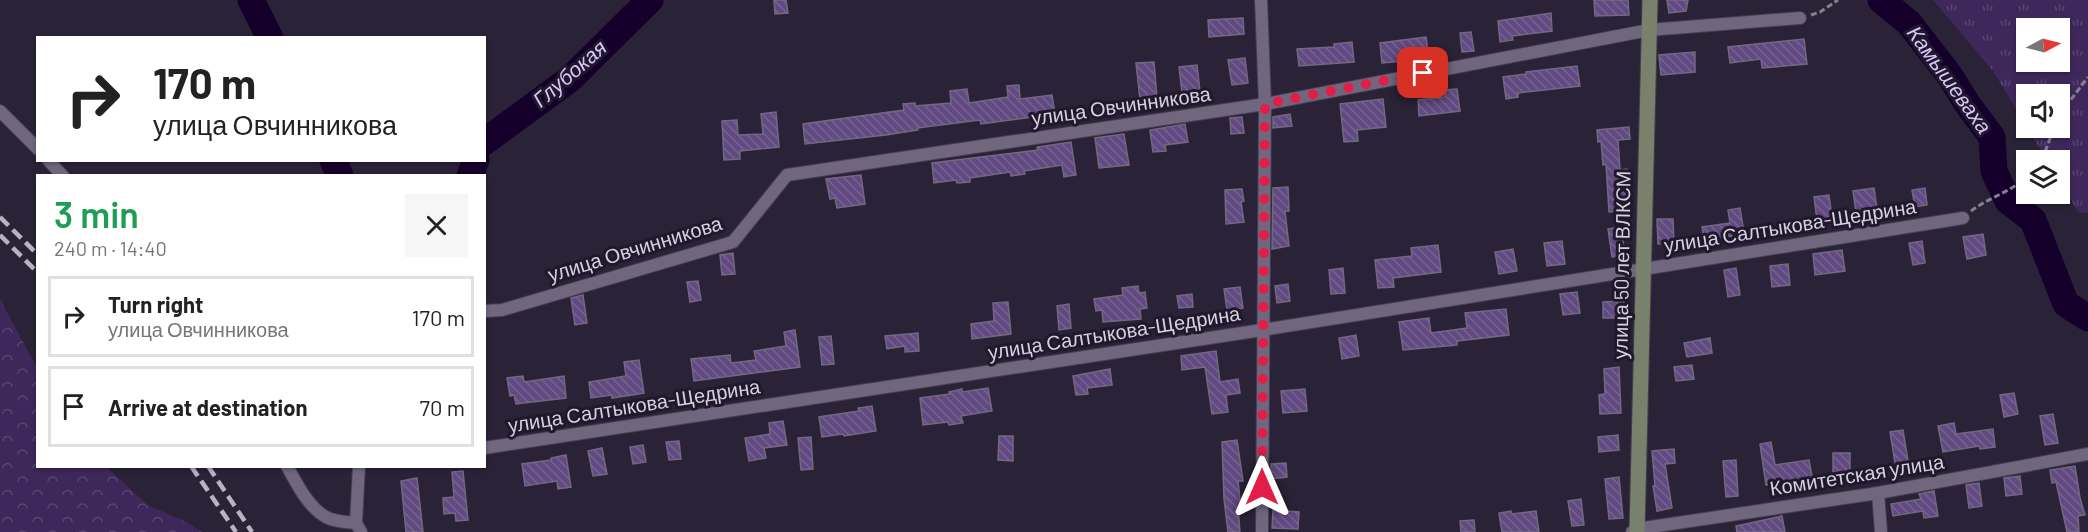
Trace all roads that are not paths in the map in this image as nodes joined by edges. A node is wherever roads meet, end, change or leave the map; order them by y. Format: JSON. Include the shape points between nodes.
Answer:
{"nodes":[{"id":1,"x":1261,"y":0,"type":"edge"},
{"id":2,"x":1650,"y":0,"type":"edge"},
{"id":3,"x":1800,"y":18,"type":"road end"},
{"id":4,"x":1649,"y":30,"type":"junction"},
{"id":5,"x":1265,"y":104,"type":"junction"},
{"id":6,"x":0,"y":111,"type":"edge"},
{"id":7,"x":36,"y":147,"type":"edge"},
{"id":8,"x":50,"y":162,"type":"edge"},
{"id":9,"x":61,"y":174,"type":"edge"},
{"id":10,"x":1963,"y":218,"type":"road end"},
{"id":11,"x":1642,"y":269,"type":"junction"},
{"id":12,"x":486,"y":311,"type":"edge"},
{"id":13,"x":1262,"y":330,"type":"junction"},
{"id":14,"x":486,"y":448,"type":"edge"},
{"id":15,"x":2088,"y":454,"type":"edge"},
{"id":16,"x":288,"y":468,"type":"edge"},
{"id":17,"x":360,"y":468,"type":"edge"},
{"id":18,"x":1878,"y":493,"type":"junction"},
{"id":19,"x":359,"y":527,"type":"edge"},
{"id":20,"x":1636,"y":531,"type":"edge"},
{"id":21,"x":1262,"y":532,"type":"edge"},
{"id":22,"x":1881,"y":532,"type":"edge"}],
"edges":[{"from":1,"to":5,"type":"street"},
{"from":2,"to":4,"type":"main road","name":"улица 50 лет ВЛКСМ"},
{"from":3,"to":4,"type":"street","name":"улица Овчинникова"},
{"from":4,"to":5,"type":"street","name":"улица Овчинникова"},
{"from":4,"to":11,"type":"main road","name":"улица 50 лет ВЛКСМ"},
{"from":5,"to":12,"type":"street","name":"улица Овчинникова","via":[[787,175],[734,242],[502,310]]},
{"from":5,"to":13,"type":"street"},
{"from":6,"to":7,"type":"street"},
{"from":8,"to":9,"type":"street"},
{"from":10,"to":11,"type":"street","name":"улица Салтыкова-Щедрина"},
{"from":11,"to":13,"type":"street","name":"улица Салтыкова-Щедрина"},
{"from":11,"to":20,"type":"main road","name":"улица 50 лет ВЛКСМ"},
{"from":13,"to":14,"type":"street","name":"улица Салтыкова-Щедрина"},
{"from":13,"to":21,"type":"street"},
{"from":15,"to":18,"type":"street","name":"Комитетская улица"},
{"from":16,"to":19,"type":"street","via":[[319,512],[329,519]]},
{"from":17,"to":19,"type":"street"},
{"from":18,"to":20,"type":"street","name":"Комитетская улица"},
{"from":18,"to":22,"type":"street"}]}
